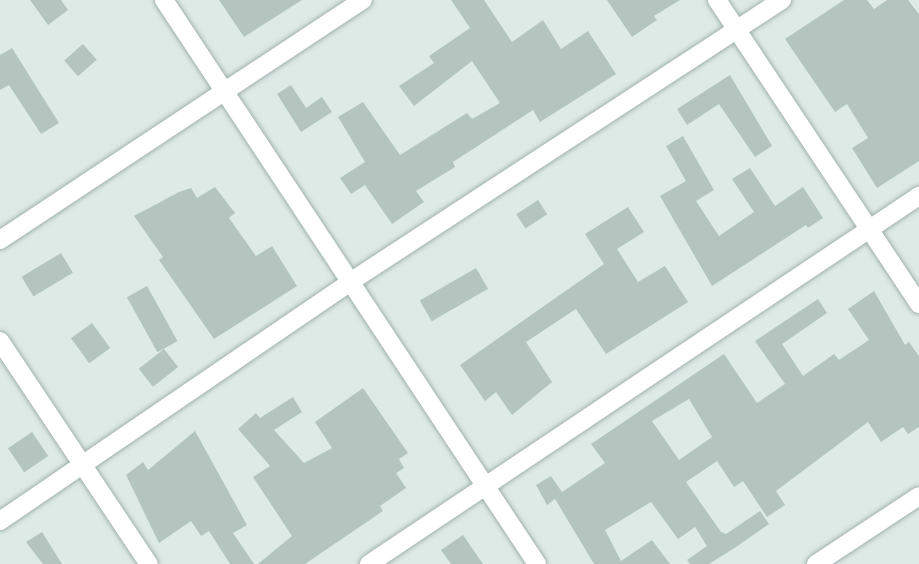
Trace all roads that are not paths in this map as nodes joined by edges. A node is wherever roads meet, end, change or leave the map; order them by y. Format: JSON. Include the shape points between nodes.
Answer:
{"nodes":[{"id":1,"x":164,"y":0,"type":"edge"},
{"id":2,"x":363,"y":0,"type":"edge"},
{"id":3,"x":717,"y":0,"type":"edge"},
{"id":4,"x":782,"y":0,"type":"edge"},
{"id":5,"x":736,"y":29,"type":"junction"},
{"id":6,"x":224,"y":92,"type":"junction"},
{"id":7,"x":919,"y":196,"type":"edge"},
{"id":8,"x":870,"y":231,"type":"junction"},
{"id":9,"x":0,"y":240,"type":"edge"},
{"id":10,"x":350,"y":282,"type":"junction"},
{"id":11,"x":919,"y":304,"type":"edge"},
{"id":12,"x":0,"y":341,"type":"edge"},
{"id":13,"x":84,"y":466,"type":"junction"},
{"id":14,"x":485,"y":486,"type":"junction"},
{"id":15,"x":919,"y":496,"type":"edge"},
{"id":16,"x":0,"y":521,"type":"edge"},
{"id":17,"x":149,"y":564,"type":"edge"},
{"id":18,"x":369,"y":564,"type":"edge"},
{"id":19,"x":537,"y":564,"type":"edge"},
{"id":20,"x":816,"y":564,"type":"edge"}],
"edges":[{"from":1,"to":6,"type":"street"},
{"from":2,"to":6,"type":"street"},
{"from":3,"to":5,"type":"street"},
{"from":4,"to":5,"type":"street"},
{"from":5,"to":8,"type":"street"},
{"from":5,"to":10,"type":"street"},
{"from":6,"to":9,"type":"street"},
{"from":6,"to":10,"type":"street"},
{"from":7,"to":8,"type":"street"},
{"from":8,"to":11,"type":"street"},
{"from":8,"to":14,"type":"street"},
{"from":10,"to":13,"type":"street"},
{"from":10,"to":14,"type":"street"},
{"from":12,"to":13,"type":"street"},
{"from":13,"to":16,"type":"street"},
{"from":13,"to":17,"type":"street"},
{"from":14,"to":18,"type":"street"},
{"from":14,"to":19,"type":"street"},
{"from":15,"to":20,"type":"street"}]}
